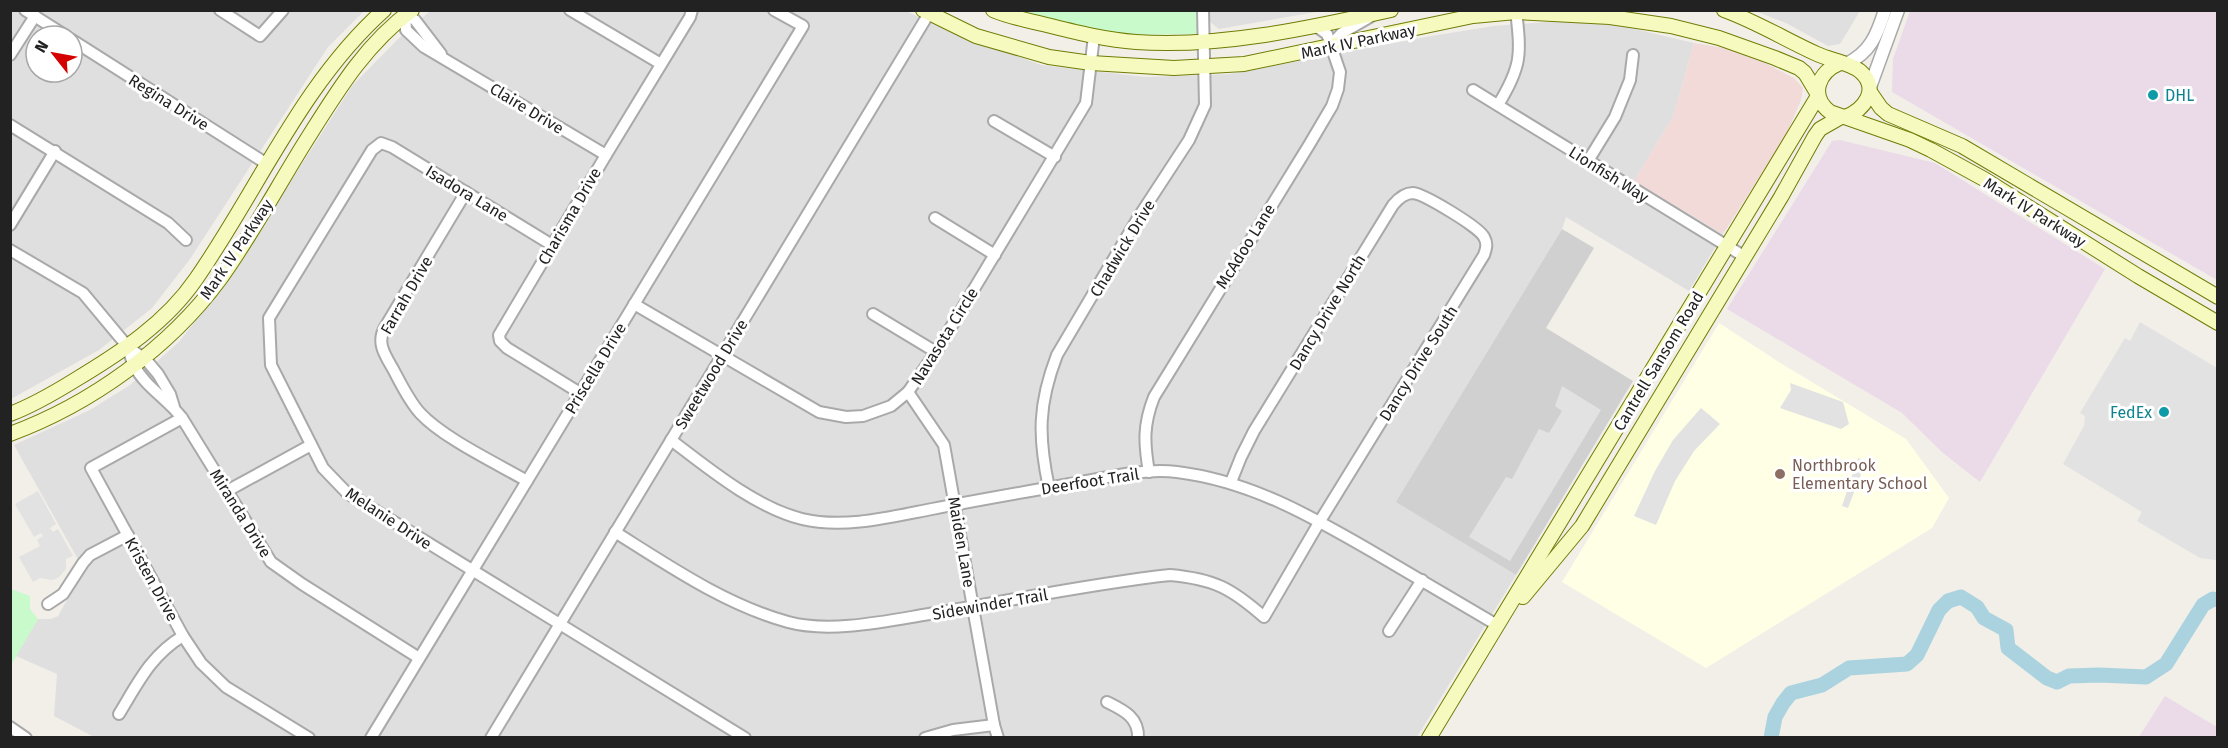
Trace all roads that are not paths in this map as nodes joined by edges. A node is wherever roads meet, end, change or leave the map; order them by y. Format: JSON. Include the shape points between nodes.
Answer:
{"nodes":[{"id":1,"x":220,"y":10,"type":"edge"},
{"id":2,"x":283,"y":10,"type":"edge"},
{"id":3,"x":384,"y":10,"type":"edge"},
{"id":4,"x":570,"y":10,"type":"edge"},
{"id":5,"x":692,"y":10,"type":"edge"},
{"id":6,"x":774,"y":10,"type":"edge"},
{"id":7,"x":993,"y":10,"type":"edge"},
{"id":8,"x":1203,"y":10,"type":"edge"},
{"id":9,"x":1391,"y":10,"type":"edge"},
{"id":10,"x":1724,"y":10,"type":"edge"},
{"id":11,"x":1885,"y":10,"type":"edge"},
{"id":12,"x":1898,"y":10,"type":"edge"},
{"id":13,"x":1516,"y":11,"type":"edge"},
{"id":14,"x":406,"y":12,"type":"edge"},
{"id":15,"x":928,"y":12,"type":"edge"},
{"id":16,"x":30,"y":13,"type":"edge"},
{"id":17,"x":1376,"y":14,"type":"junction"},
{"id":18,"x":47,"y":24,"type":"edge"},
{"id":19,"x":1317,"y":27,"type":"junction"},
{"id":20,"x":1094,"y":36,"type":"junction"},
{"id":21,"x":1204,"y":42,"type":"junction"},
{"id":22,"x":1330,"y":46,"type":"junction"},
{"id":23,"x":84,"y":48,"type":"edge"},
{"id":24,"x":10,"y":55,"type":"edge"},
{"id":25,"x":1633,"y":56,"type":"dead end"},
{"id":26,"x":1090,"y":63,"type":"junction"},
{"id":27,"x":660,"y":64,"type":"junction"},
{"id":28,"x":1843,"y":64,"type":"junction"},
{"id":29,"x":1205,"y":67,"type":"junction"},
{"id":30,"x":1870,"y":89,"type":"junction"},
{"id":31,"x":1473,"y":90,"type":"dead end"},
{"id":32,"x":1817,"y":95,"type":"junction"},
{"id":33,"x":1498,"y":105,"type":"junction"},
{"id":34,"x":1843,"y":117,"type":"junction"},
{"id":35,"x":994,"y":121,"type":"dead end"},
{"id":36,"x":10,"y":124,"type":"edge"},
{"id":37,"x":381,"y":143,"type":"joint"},
{"id":38,"x":54,"y":151,"type":"junction"},
{"id":39,"x":606,"y":154,"type":"junction"},
{"id":40,"x":1055,"y":157,"type":"junction"},
{"id":41,"x":1588,"y":161,"type":"junction"},
{"id":42,"x":267,"y":164,"type":"junction"},
{"id":43,"x":466,"y":192,"type":"junction"},
{"id":44,"x":1453,"y":213,"type":"joint"},
{"id":45,"x":934,"y":218,"type":"dead end"},
{"id":46,"x":10,"y":225,"type":"edge"},
{"id":47,"x":186,"y":240,"type":"dead end"},
{"id":48,"x":552,"y":245,"type":"junction"},
{"id":49,"x":1728,"y":247,"type":"junction"},
{"id":50,"x":10,"y":250,"type":"edge"},
{"id":51,"x":995,"y":255,"type":"junction"},
{"id":52,"x":2151,"y":256,"type":"junction"},
{"id":53,"x":1745,"y":257,"type":"junction"},
{"id":54,"x":2138,"y":276,"type":"junction"},
{"id":55,"x":2217,"y":297,"type":"edge"},
{"id":56,"x":634,"y":304,"type":"junction"},
{"id":57,"x":873,"y":314,"type":"dead end"},
{"id":58,"x":2217,"y":323,"type":"edge"},
{"id":59,"x":1669,"y":344,"type":"junction"},
{"id":60,"x":128,"y":347,"type":"junction"},
{"id":61,"x":936,"y":352,"type":"junction"},
{"id":62,"x":722,"y":355,"type":"junction"},
{"id":63,"x":1687,"y":355,"type":"junction"},
{"id":64,"x":138,"y":361,"type":"junction"},
{"id":65,"x":908,"y":392,"type":"junction"},
{"id":66,"x":580,"y":393,"type":"junction"},
{"id":67,"x":10,"y":414,"type":"edge"},
{"id":68,"x":182,"y":418,"type":"junction"},
{"id":69,"x":10,"y":434,"type":"edge"},
{"id":70,"x":671,"y":440,"type":"junction"},
{"id":71,"x":311,"y":445,"type":"junction"},
{"id":72,"x":1149,"y":472,"type":"junction"},
{"id":73,"x":527,"y":481,"type":"junction"},
{"id":74,"x":1231,"y":482,"type":"junction"},
{"id":75,"x":1049,"y":488,"type":"junction"},
{"id":76,"x":227,"y":492,"type":"junction"},
{"id":77,"x":955,"y":505,"type":"junction"},
{"id":78,"x":1569,"y":509,"type":"junction"},
{"id":79,"x":1586,"y":519,"type":"junction"},
{"id":80,"x":1320,"y":521,"type":"junction"},
{"id":81,"x":615,"y":532,"type":"junction"},
{"id":82,"x":128,"y":535,"type":"junction"},
{"id":83,"x":472,"y":570,"type":"junction"},
{"id":84,"x":1422,"y":580,"type":"junction"},
{"id":85,"x":48,"y":604,"type":"dead end"},
{"id":86,"x":974,"y":608,"type":"junction"},
{"id":87,"x":560,"y":624,"type":"junction"},
{"id":88,"x":1497,"y":625,"type":"junction"},
{"id":89,"x":1389,"y":631,"type":"dead end"},
{"id":90,"x":183,"y":636,"type":"junction"},
{"id":91,"x":419,"y":658,"type":"junction"},
{"id":92,"x":1107,"y":702,"type":"dead end"},
{"id":93,"x":119,"y":714,"type":"dead end"},
{"id":94,"x":994,"y":725,"type":"junction"},
{"id":95,"x":10,"y":727,"type":"edge"},
{"id":96,"x":26,"y":738,"type":"edge"},
{"id":97,"x":309,"y":738,"type":"edge"},
{"id":98,"x":371,"y":738,"type":"edge"},
{"id":99,"x":491,"y":738,"type":"edge"},
{"id":100,"x":745,"y":738,"type":"edge"},
{"id":101,"x":925,"y":738,"type":"edge"},
{"id":102,"x":998,"y":738,"type":"edge"},
{"id":103,"x":1138,"y":738,"type":"edge"},
{"id":104,"x":1429,"y":738,"type":"edge"}],
"edges":[{"from":1,"to":2,"type":"street","via":[[260,36]]},
{"from":3,"to":42,"type":"main road","name":"Mark IV Parkway","via":[[328,70]]},
{"from":4,"to":27,"type":"street"},
{"from":5,"to":27,"type":"street","name":"Charisma Drive"},
{"from":6,"to":56,"type":"street","name":"Priscella Drive","via":[[803,26]]},
{"from":7,"to":20,"type":"main road","name":"Mark IV Parkway"},
{"from":8,"to":21,"type":"street","name":"Chadwick Drive"},
{"from":9,"to":17,"type":"main road","name":"Mark IV Parkway"},
{"from":10,"to":28,"type":"main road"},
{"from":11,"to":28,"type":"street","via":[[1871,46]]},
{"from":12,"to":30,"type":"street"},
{"from":13,"to":22,"type":"main road","name":"Mark IV Parkway","via":[[1473,16]]},
{"from":13,"to":32,"type":"main road","name":"Mark IV Parkway","via":[[1610,16],[1719,38],[1799,68]]},
{"from":13,"to":33,"type":"street","via":[[1519,59]]},
{"from":14,"to":39,"type":"street","name":"Claire Drive","via":[[447,61]]},
{"from":14,"to":64,"type":"main road","name":"Mark IV Parkway","via":[[348,74],[219,279],[192,312]]},
{"from":15,"to":26,"type":"main road","name":"Mark IV Parkway","via":[[976,36],[1049,57]]},
{"from":15,"to":62,"type":"street","name":"Sweetwood Drive"},
{"from":16,"to":18,"type":"street"},
{"from":16,"to":24,"type":"street"},
{"from":17,"to":19,"type":"main road","name":"Mark IV Parkway"},
{"from":17,"to":22,"type":"street","via":[[1342,33]]},
{"from":19,"to":21,"type":"main road","name":"Mark IV Parkway"},
{"from":19,"to":22,"type":"street","name":"McAdoo Lane","via":[[1327,34]]},
{"from":20,"to":21,"type":"main road","name":"Mark IV Parkway","via":[[1137,42]]},
{"from":20,"to":26,"type":"street","name":"Navasota Circle"},
{"from":21,"to":29,"type":"street","name":"Chadwick Drive"},
{"from":22,"to":29,"type":"main road","name":"Mark IV Parkway","via":[[1244,64]]},
{"from":22,"to":72,"type":"street","name":"McAdoo Lane","via":[[1340,72],[1332,106],[1154,397],[1144,442]]},
{"from":23,"to":42,"type":"street","name":"Regina Drive"},
{"from":25,"to":41,"type":"street","via":[[1630,80],[1615,117]]},
{"from":26,"to":29,"type":"main road","name":"Mark IV Parkway"},
{"from":26,"to":40,"type":"street","name":"Navasota Circle","via":[[1086,103]]},
{"from":27,"to":39,"type":"street","name":"Charisma Drive"},
{"from":28,"to":30,"type":"main road","via":[[1861,72]]},
{"from":28,"to":32,"type":"main road","via":[[1826,73]]},
{"from":29,"to":75,"type":"street","name":"Chadwick Drive","via":[[1206,105],[1202,116],[1138,218],[1050,373],[1041,423],[1041,451]]},
{"from":30,"to":34,"type":"main road","via":[[1860,109]]},
{"from":30,"to":52,"type":"main road","name":"Mark IV Parkway","via":[[1888,114],[1962,146]]},
{"from":31,"to":33,"type":"street","name":"Lionfish Way"},
{"from":32,"to":34,"type":"main road","via":[[1825,108]]},
{"from":32,"to":49,"type":"main road","name":"Cantrell Sansom Road"},
{"from":33,"to":41,"type":"street","name":"Lionfish Way"},
{"from":34,"to":53,"type":"main road","name":"Cantrell Sansom Road","via":[[1815,136]]},
{"from":34,"to":54,"type":"main road","name":"Mark IV Parkway","via":[[1931,150]]},
{"from":35,"to":40,"type":"street"},
{"from":36,"to":38,"type":"street"},
{"from":37,"to":43,"type":"street","name":"Isadora Lane"},
{"from":37,"to":71,"type":"street","name":"Melanie Drive","via":[[372,150],[269,318],[271,365]]},
{"from":38,"to":46,"type":"street"},
{"from":38,"to":47,"type":"street","via":[[168,223]]},
{"from":39,"to":48,"type":"street","name":"Charisma Drive"},
{"from":40,"to":51,"type":"street","name":"Navasota Circle"},
{"from":41,"to":49,"type":"street","name":"Lionfish Way"},
{"from":42,"to":60,"type":"main road","name":"Mark IV Parkway","via":[[195,280],[163,317]]},
{"from":43,"to":48,"type":"street","name":"Isadora Lane"},
{"from":43,"to":73,"type":"street","name":"Farrah Drive","via":[[381,334],[380,345],[421,414],[447,434]]},
{"from":44,"to":74,"type":"street","name":"Dancy Drive North","via":[[1413,193],[1401,196],[1393,205],[1254,431]]},
{"from":44,"to":80,"type":"street","name":"Dancy Drive South","via":[[1483,234],[1487,247],[1484,255]]},
{"from":45,"to":51,"type":"street"},
{"from":48,"to":66,"type":"street","name":"Charisma Drive","via":[[500,341]]},
{"from":49,"to":53,"type":"street","name":"Lionfish Way"},
{"from":49,"to":59,"type":"main road","name":"Cantrell Sansom Road"},
{"from":50,"to":60,"type":"street","name":"Miranda Drive","via":[[83,293]]},
{"from":51,"to":61,"type":"street","name":"Navasota Circle"},
{"from":52,"to":54,"type":"main road"},
{"from":52,"to":55,"type":"main road","name":"Mark IV Parkway"},
{"from":53,"to":63,"type":"main road","name":"Cantrell Sansom Road"},
{"from":54,"to":58,"type":"main road","name":"Mark IV Parkway"},
{"from":56,"to":62,"type":"street","name":"Navasota Circle"},
{"from":56,"to":66,"type":"street","name":"Priscella Drive"},
{"from":57,"to":61,"type":"street"},
{"from":59,"to":63,"type":"main road"},
{"from":59,"to":78,"type":"main road","name":"Cantrell Sansom Road"},
{"from":60,"to":64,"type":"street","name":"Miranda Drive"},
{"from":60,"to":67,"type":"main road","name":"Mark IV Parkway","via":[[33,406]]},
{"from":61,"to":65,"type":"street","name":"Navasota Circle"},
{"from":62,"to":65,"type":"street","name":"Navasota Circle","via":[[819,411],[846,417],[877,413]]},
{"from":62,"to":70,"type":"street","name":"Sweetwood Drive"},
{"from":63,"to":79,"type":"main road","name":"Cantrell Sansom Road"},
{"from":64,"to":68,"type":"street","name":"Miranda Drive","via":[[164,382]]},
{"from":64,"to":69,"type":"main road","name":"Mark IV Parkway","via":[[85,398]]},
{"from":65,"to":77,"type":"street","name":"Maiden Lane","via":[[944,445]]},
{"from":66,"to":73,"type":"street","name":"Priscella Drive"},
{"from":68,"to":76,"type":"street","name":"Miranda Drive"},
{"from":68,"to":82,"type":"street","name":"Kristen Drive","via":[[91,468]]},
{"from":70,"to":77,"type":"street","name":"Deerfoot Trail","via":[[720,477],[801,519],[879,519]]},
{"from":70,"to":81,"type":"street","name":"Sweetwood Drive"},
{"from":71,"to":76,"type":"street"},
{"from":71,"to":83,"type":"street","name":"Melanie Drive","via":[[323,468],[347,494]]},
{"from":72,"to":74,"type":"street","name":"Deerfoot Trail","via":[[1176,472]]},
{"from":72,"to":75,"type":"street","name":"Deerfoot Trail"},
{"from":73,"to":83,"type":"street","name":"Priscella Drive"},
{"from":74,"to":80,"type":"street","name":"Deerfoot Trail"},
{"from":75,"to":77,"type":"street","name":"Deerfoot Trail"},
{"from":76,"to":91,"type":"street","name":"Miranda Drive","via":[[271,562]]},
{"from":77,"to":86,"type":"street","name":"Maiden Lane"},
{"from":78,"to":79,"type":"main road"},
{"from":78,"to":88,"type":"main road","name":"Cantrell Sansom Road"},
{"from":79,"to":88,"type":"main road","name":"Cantrell Sansom Road","via":[[1561,554]]},
{"from":80,"to":84,"type":"street","name":"Deerfoot Trail"},
{"from":80,"to":86,"type":"street","name":"Sidewinder Trail","via":[[1264,617],[1238,595],[1211,582],[1170,575]]},
{"from":81,"to":86,"type":"street","name":"Sidewinder Trail","via":[[711,589],[790,622],[834,626]]},
{"from":81,"to":87,"type":"street","name":"Sweetwood Drive"},
{"from":82,"to":85,"type":"street","via":[[90,555],[63,594]]},
{"from":82,"to":90,"type":"street","name":"Kristen Drive"},
{"from":83,"to":87,"type":"street","name":"Melanie Drive"},
{"from":83,"to":91,"type":"street","name":"Priscella Drive"},
{"from":84,"to":88,"type":"street","name":"Deerfoot Trail"},
{"from":84,"to":89,"type":"street"},
{"from":86,"to":94,"type":"street","name":"Maiden Lane"},
{"from":87,"to":99,"type":"street","name":"Sweetwood Drive"},
{"from":87,"to":100,"type":"street","name":"Melanie Drive"},
{"from":88,"to":104,"type":"main road","name":"Cantrell Sansom Road"},
{"from":90,"to":93,"type":"street","via":[[153,659]]},
{"from":90,"to":97,"type":"street","name":"Kristen Drive","via":[[201,663],[226,687]]},
{"from":91,"to":98,"type":"street","name":"Priscella Drive"},
{"from":92,"to":103,"type":"street","via":[[1132,717]]},
{"from":94,"to":101,"type":"street","via":[[953,729]]},
{"from":94,"to":102,"type":"street","name":"Maiden Lane"},
{"from":95,"to":96,"type":"street"}]}
